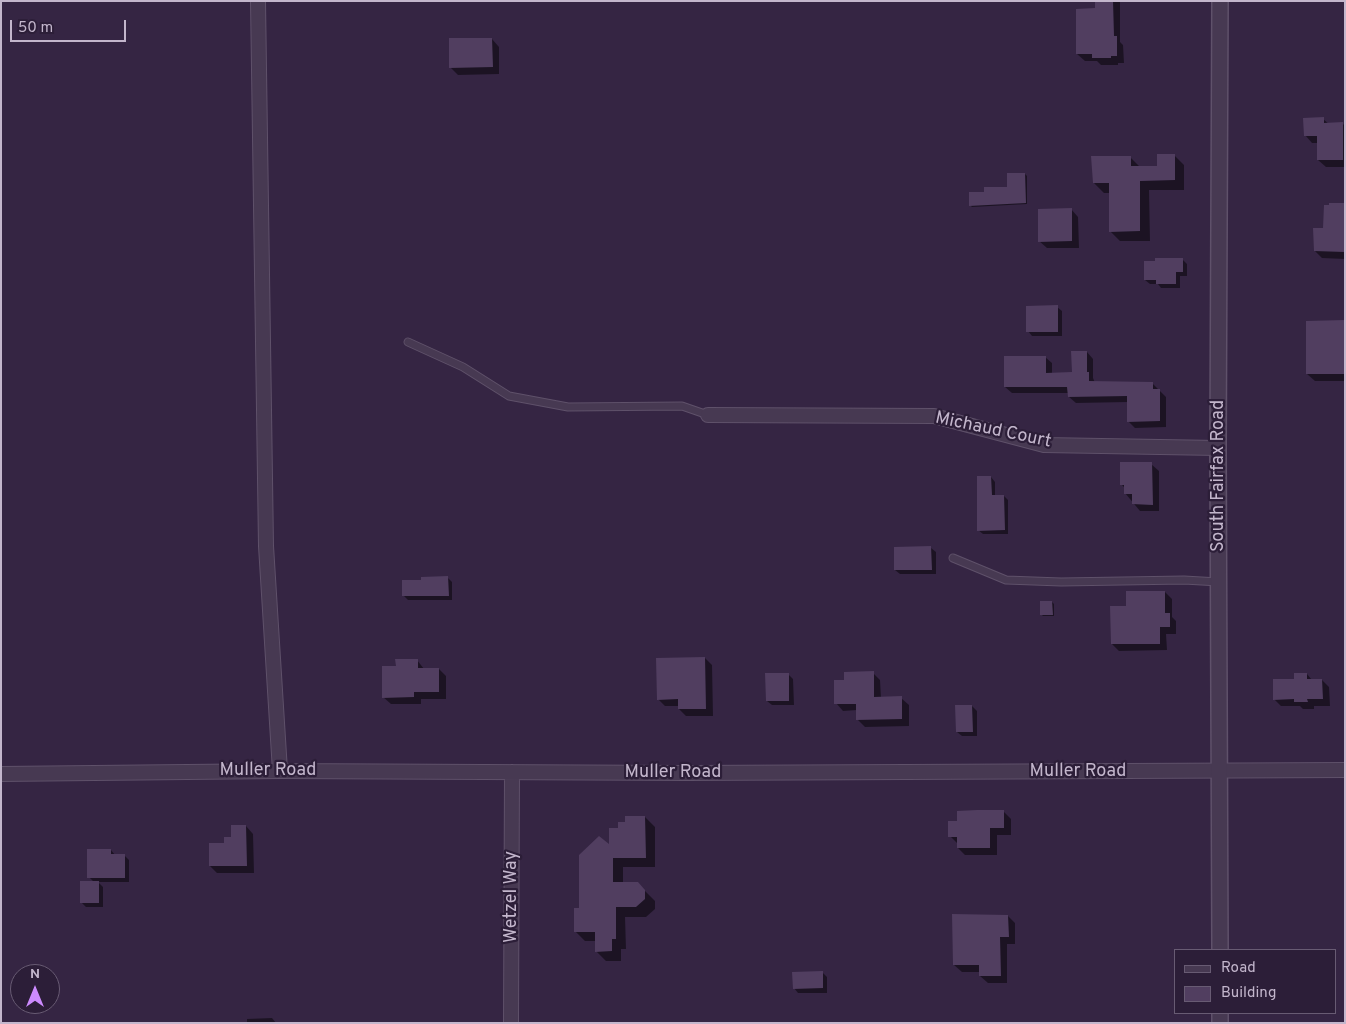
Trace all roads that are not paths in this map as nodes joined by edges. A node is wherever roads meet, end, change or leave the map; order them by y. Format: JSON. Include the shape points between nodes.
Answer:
{"nodes":[{"id":1,"x":258,"y":1,"type":"edge"},
{"id":2,"x":1220,"y":1,"type":"edge"},
{"id":3,"x":408,"y":342,"type":"dead end"},
{"id":4,"x":708,"y":415,"type":"joint"},
{"id":5,"x":1218,"y":448,"type":"junction"},
{"id":6,"x":953,"y":558,"type":"dead end"},
{"id":7,"x":1219,"y":582,"type":"junction"},
{"id":8,"x":1345,"y":770,"type":"edge"},
{"id":9,"x":280,"y":771,"type":"junction"},
{"id":10,"x":1220,"y":771,"type":"junction"},
{"id":11,"x":512,"y":772,"type":"junction"},
{"id":12,"x":1,"y":774,"type":"edge"},
{"id":13,"x":1220,"y":949,"type":"edge"},
{"id":14,"x":511,"y":1023,"type":"edge"}],
"edges":[{"from":1,"to":9,"type":"street","via":[[266,546]]},
{"from":2,"to":5,"type":"street","name":"South Fairfax Road"},
{"from":3,"to":4,"type":"lane","via":[[463,367],[509,396],[568,407],[682,406]]},
{"from":4,"to":5,"type":"street","name":"Michaud Court","via":[[934,416],[1044,445]]},
{"from":5,"to":7,"type":"street","name":"South Fairfax Road"},
{"from":6,"to":7,"type":"lane","via":[[1006,580]]},
{"from":7,"to":10,"type":"street","name":"South Fairfax Road"},
{"from":8,"to":10,"type":"street","name":"Muller Road"},
{"from":9,"to":11,"type":"street","name":"Muller Road"},
{"from":9,"to":12,"type":"street","name":"Muller Road"},
{"from":10,"to":11,"type":"street","name":"Muller Road"},
{"from":10,"to":13,"type":"street","name":"South Fairfax Road"},
{"from":11,"to":14,"type":"street","name":"Wetzel Way"}]}
